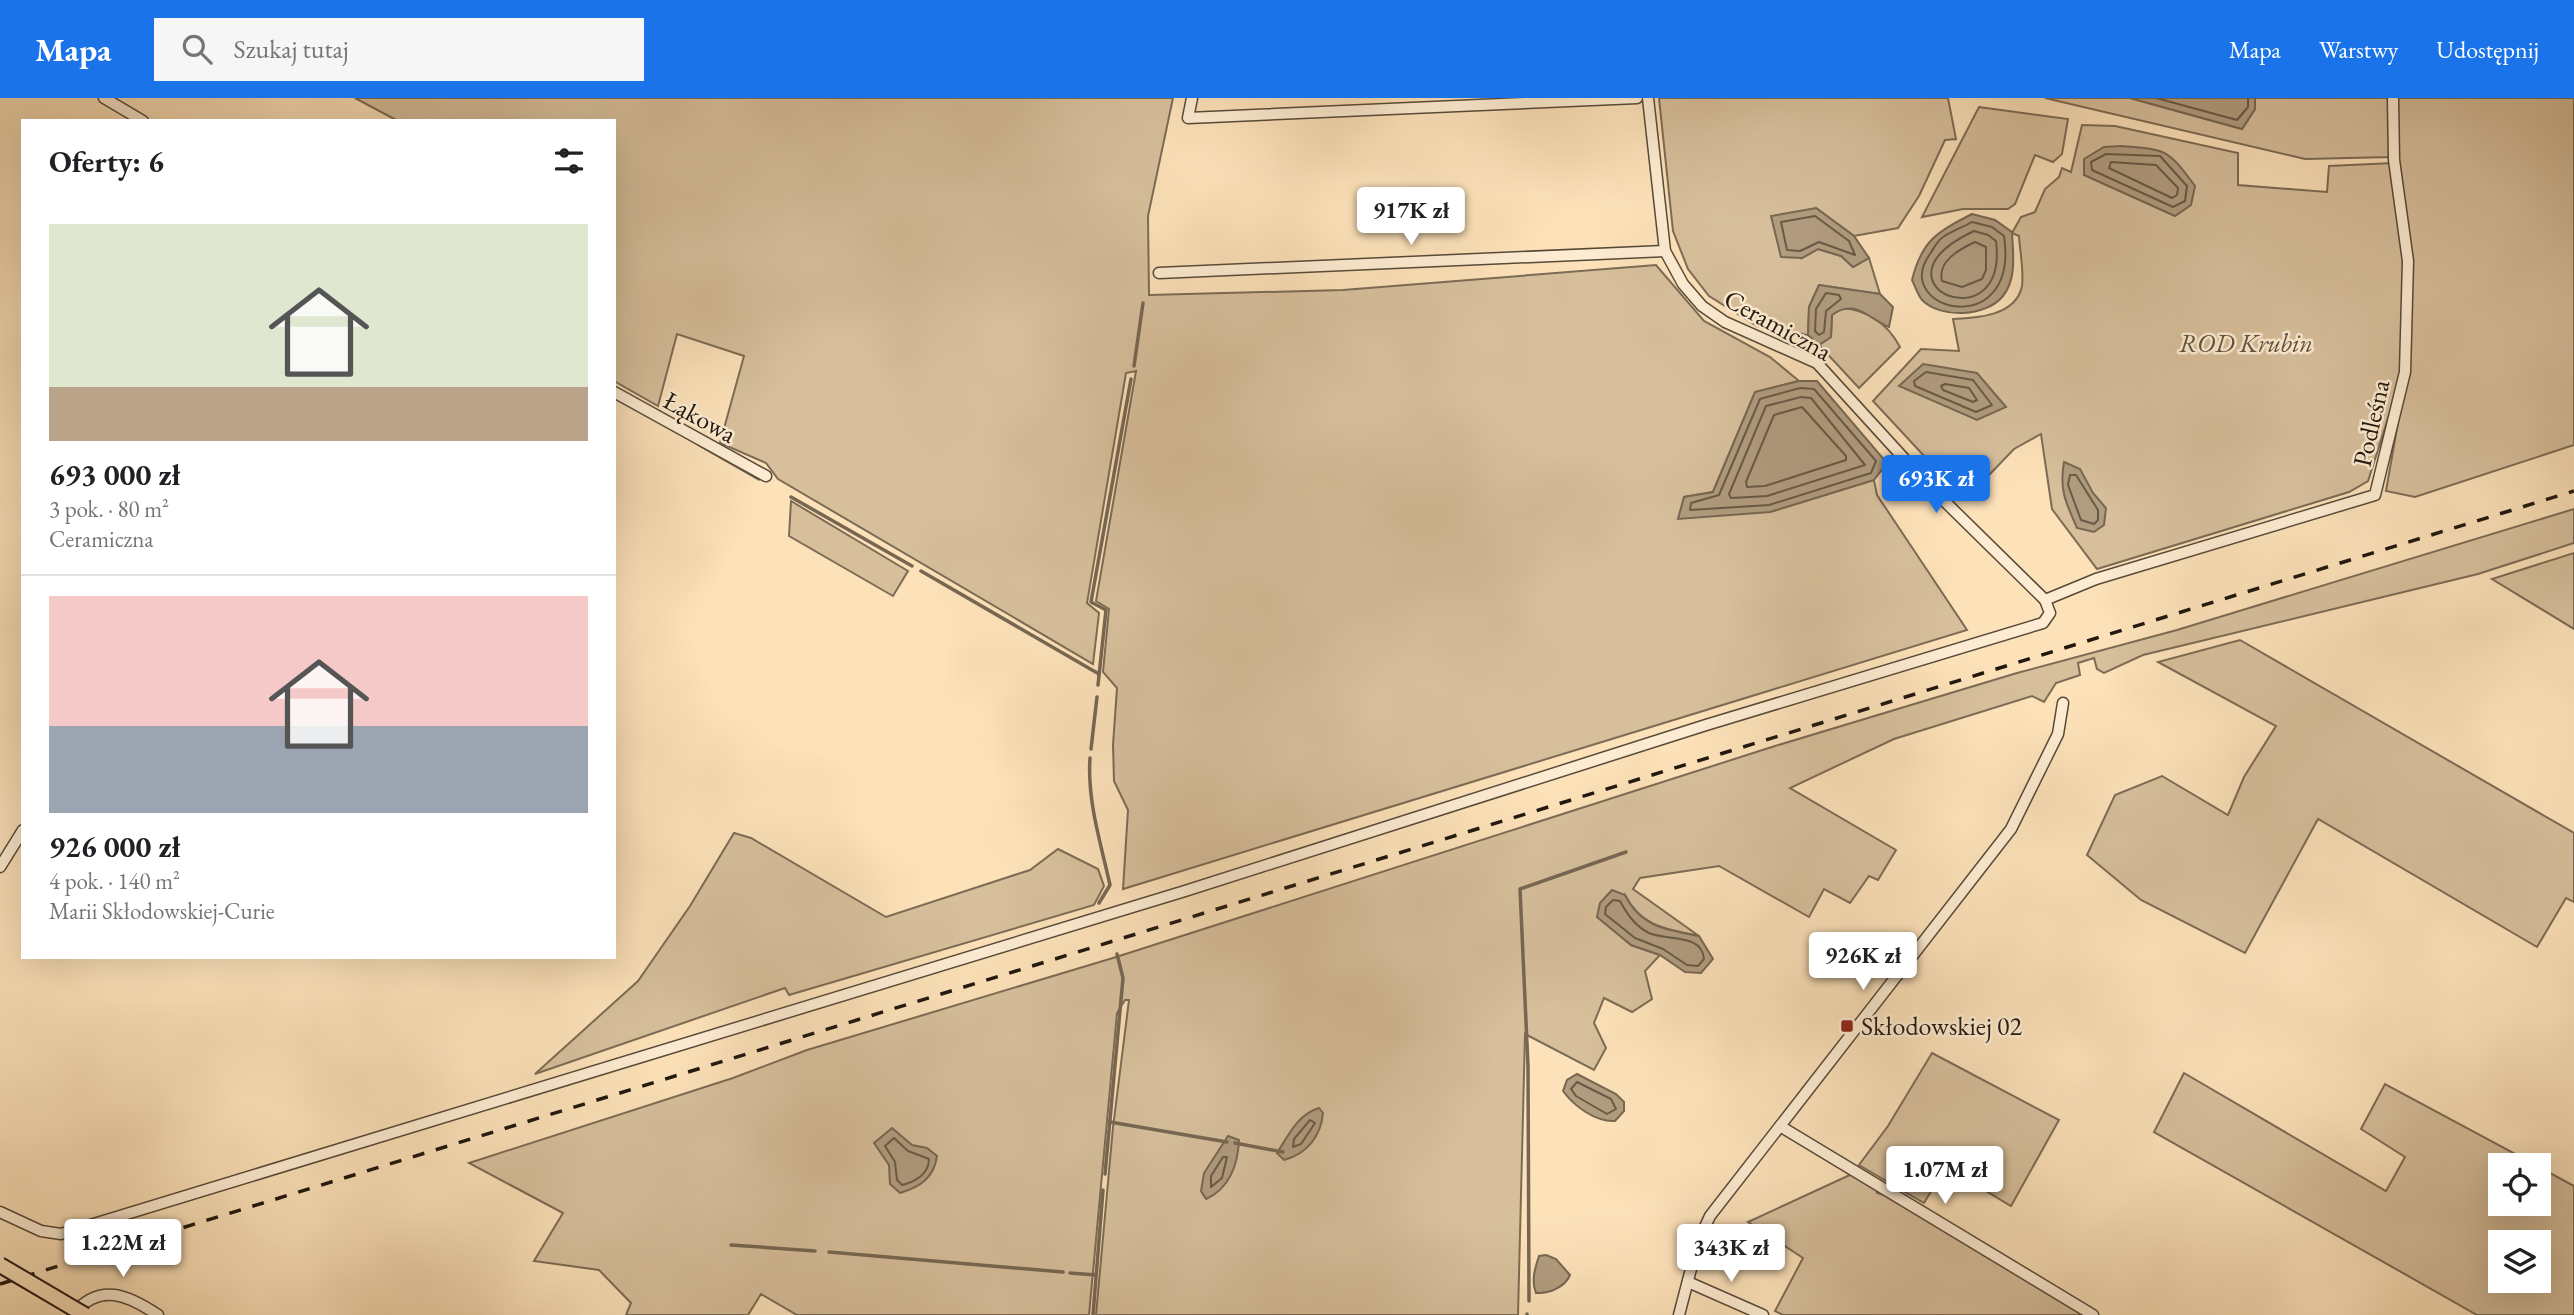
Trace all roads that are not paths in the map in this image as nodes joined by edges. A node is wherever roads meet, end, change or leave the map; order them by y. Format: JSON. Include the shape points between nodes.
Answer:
{"nodes":[{"id":1,"x":104,"y":98,"type":"edge"},
{"id":2,"x":1192,"y":98,"type":"edge"},
{"id":3,"x":1637,"y":98,"type":"edge"},
{"id":4,"x":1648,"y":98,"type":"edge"},
{"id":5,"x":2393,"y":98,"type":"edge"},
{"id":6,"x":140,"y":119,"type":"edge"},
{"id":7,"x":1665,"y":251,"type":"junction"},
{"id":8,"x":1158,"y":273,"type":"dead end"},
{"id":9,"x":616,"y":393,"type":"edge"},
{"id":10,"x":766,"y":477,"type":"dead end"},
{"id":11,"x":2045,"y":600,"type":"junction"},
{"id":12,"x":2063,"y":703,"type":"dead end"},
{"id":13,"x":21,"y":833,"type":"edge"},
{"id":14,"x":0,"y":867,"type":"edge"},
{"id":15,"x":1780,"y":1126,"type":"junction"},
{"id":16,"x":0,"y":1212,"type":"edge"},
{"id":17,"x":0,"y":1265,"type":"edge"},
{"id":18,"x":1688,"y":1282,"type":"junction"},
{"id":19,"x":85,"y":1308,"type":"edge"},
{"id":20,"x":72,"y":1315,"type":"edge"},
{"id":21,"x":158,"y":1315,"type":"edge"},
{"id":22,"x":1679,"y":1315,"type":"edge"},
{"id":23,"x":1763,"y":1315,"type":"edge"},
{"id":24,"x":2093,"y":1315,"type":"edge"}],
"edges":[{"from":1,"to":6,"type":"street"},
{"from":2,"to":3,"type":"street","via":[[1188,118]]},
{"from":4,"to":7,"type":"street","name":"Ceramiczna"},
{"from":5,"to":11,"type":"street","name":"Podleśna","via":[[2394,160],[2408,261],[2405,372],[2375,495],[2089,581]]},
{"from":7,"to":8,"type":"street"},
{"from":7,"to":11,"type":"street","name":"Ceramiczna","via":[[1702,306],[1725,322],[1817,363],[1930,487]]},
{"from":9,"to":10,"type":"street","name":"Łąkowa"},
{"from":11,"to":16,"type":"street","via":[[2049,616],[2035,627],[61,1234],[41,1231]]},
{"from":12,"to":15,"type":"street","via":[[2058,734],[2011,829]]},
{"from":13,"to":14,"type":"street"},
{"from":15,"to":18,"type":"street","via":[[1703,1228]]},
{"from":15,"to":24,"type":"street"},
{"from":17,"to":19,"type":"main road","bridge":true},
{"from":18,"to":22,"type":"street"},
{"from":18,"to":23,"type":"street"},
{"from":19,"to":20,"type":"street"},
{"from":19,"to":21,"type":"street","via":[[101,1294],[116,1293]]}]}
